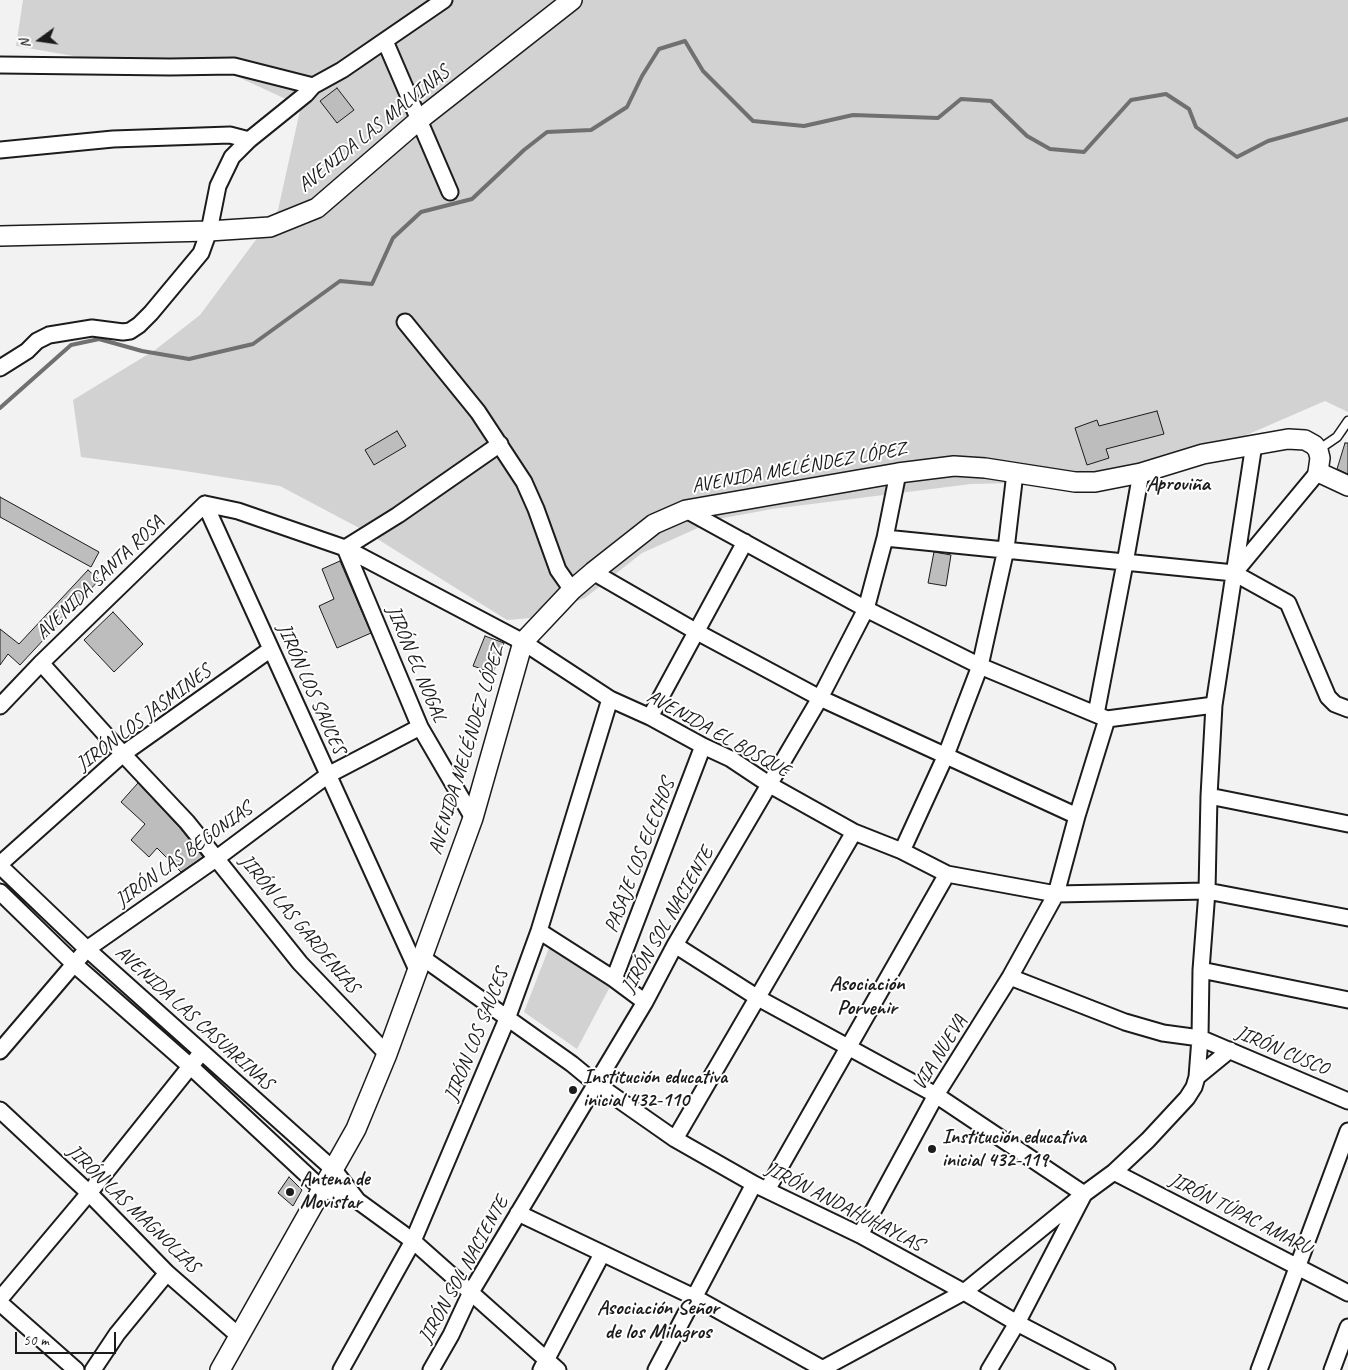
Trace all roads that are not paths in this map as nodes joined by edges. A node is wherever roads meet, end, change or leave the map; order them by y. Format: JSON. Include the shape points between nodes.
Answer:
{"nodes":[{"id":1,"x":444,"y":0,"type":"edge"},
{"id":2,"x":572,"y":0,"type":"edge"},
{"id":3,"x":385,"y":41,"type":"junction"},
{"id":4,"x":0,"y":65,"type":"edge"},
{"id":5,"x":312,"y":86,"type":"junction"},
{"id":6,"x":419,"y":120,"type":"junction"},
{"id":7,"x":249,"y":140,"type":"junction"},
{"id":8,"x":0,"y":150,"type":"edge"},
{"id":9,"x":450,"y":192,"type":"dead end"},
{"id":10,"x":209,"y":231,"type":"junction"},
{"id":11,"x":0,"y":236,"type":"edge"},
{"id":12,"x":405,"y":322,"type":"dead end"},
{"id":13,"x":0,"y":368,"type":"edge"},
{"id":14,"x":1348,"y":421,"type":"edge"},
{"id":15,"x":500,"y":444,"type":"junction"},
{"id":16,"x":1254,"y":444,"type":"junction"},
{"id":17,"x":1318,"y":450,"type":"junction"},
{"id":18,"x":1318,"y":472,"type":"junction"},
{"id":19,"x":898,"y":473,"type":"junction"},
{"id":20,"x":1015,"y":473,"type":"junction"},
{"id":21,"x":1140,"y":473,"type":"junction"},
{"id":22,"x":1348,"y":486,"type":"edge"},
{"id":23,"x":205,"y":504,"type":"junction"},
{"id":24,"x":686,"y":510,"type":"junction"},
{"id":25,"x":885,"y":538,"type":"junction"},
{"id":26,"x":745,"y":542,"type":"junction"},
{"id":27,"x":345,"y":548,"type":"junction"},
{"id":28,"x":1006,"y":549,"type":"junction"},
{"id":29,"x":1125,"y":563,"type":"junction"},
{"id":30,"x":593,"y":572,"type":"junction"},
{"id":31,"x":1234,"y":573,"type":"junction"},
{"id":32,"x":572,"y":590,"type":"junction"},
{"id":33,"x":866,"y":609,"type":"junction"},
{"id":34,"x":697,"y":632,"type":"junction"},
{"id":35,"x":523,"y":642,"type":"junction"},
{"id":36,"x":271,"y":648,"type":"junction"},
{"id":37,"x":41,"y":663,"type":"junction"},
{"id":38,"x":980,"y":666,"type":"junction"},
{"id":39,"x":610,"y":698,"type":"junction"},
{"id":40,"x":820,"y":698,"type":"junction"},
{"id":41,"x":1214,"y":705,"type":"junction"},
{"id":42,"x":0,"y":706,"type":"edge"},
{"id":43,"x":1348,"y":709,"type":"edge"},
{"id":44,"x":650,"y":717,"type":"junction"},
{"id":45,"x":1101,"y":717,"type":"junction"},
{"id":46,"x":420,"y":727,"type":"junction"},
{"id":47,"x":703,"y":746,"type":"junction"},
{"id":48,"x":123,"y":754,"type":"junction"},
{"id":49,"x":946,"y":755,"type":"junction"},
{"id":50,"x":328,"y":775,"type":"junction"},
{"id":51,"x":770,"y":785,"type":"junction"},
{"id":52,"x":1209,"y":796,"type":"junction"},
{"id":53,"x":1077,"y":816,"type":"junction"},
{"id":54,"x":473,"y":818,"type":"junction"},
{"id":55,"x":1348,"y":824,"type":"edge"},
{"id":56,"x":854,"y":832,"type":"junction"},
{"id":57,"x":902,"y":851,"type":"junction"},
{"id":58,"x":217,"y":858,"type":"junction"},
{"id":59,"x":0,"y":865,"type":"edge"},
{"id":60,"x":947,"y":874,"type":"junction"},
{"id":61,"x":1207,"y":891,"type":"junction"},
{"id":62,"x":0,"y":892,"type":"edge"},
{"id":63,"x":1056,"y":894,"type":"junction"},
{"id":64,"x":1348,"y":918,"type":"edge"},
{"id":65,"x":539,"y":931,"type":"junction"},
{"id":66,"x":675,"y":945,"type":"junction"},
{"id":67,"x":87,"y":949,"type":"junction"},
{"id":68,"x":74,"y":964,"type":"junction"},
{"id":69,"x":420,"y":965,"type":"junction"},
{"id":70,"x":1201,"y":970,"type":"junction"},
{"id":71,"x":1010,"y":977,"type":"junction"},
{"id":72,"x":614,"y":979,"type":"junction"},
{"id":73,"x":758,"y":998,"type":"junction"},
{"id":74,"x":1348,"y":1000,"type":"edge"},
{"id":75,"x":645,"y":1002,"type":"junction"},
{"id":76,"x":508,"y":1019,"type":"junction"},
{"id":77,"x":1200,"y":1038,"type":"junction"},
{"id":78,"x":848,"y":1048,"type":"junction"},
{"id":79,"x":1230,"y":1050,"type":"junction"},
{"id":80,"x":0,"y":1051,"type":"edge"},
{"id":81,"x":202,"y":1052,"type":"junction"},
{"id":82,"x":387,"y":1054,"type":"junction"},
{"id":83,"x":190,"y":1066,"type":"junction"},
{"id":84,"x":1196,"y":1077,"type":"junction"},
{"id":85,"x":595,"y":1084,"type":"junction"},
{"id":86,"x":936,"y":1095,"type":"junction"},
{"id":87,"x":1348,"y":1101,"type":"edge"},
{"id":88,"x":0,"y":1110,"type":"edge"},
{"id":89,"x":1348,"y":1131,"type":"edge"},
{"id":90,"x":675,"y":1139,"type":"junction"},
{"id":91,"x":334,"y":1170,"type":"junction"},
{"id":92,"x":1114,"y":1172,"type":"junction"},
{"id":93,"x":761,"y":1187,"type":"junction"},
{"id":94,"x":322,"y":1189,"type":"junction"},
{"id":95,"x":89,"y":1193,"type":"junction"},
{"id":96,"x":1084,"y":1194,"type":"junction"},
{"id":97,"x":358,"y":1201,"type":"junction"},
{"id":98,"x":518,"y":1213,"type":"junction"},
{"id":99,"x":860,"y":1234,"type":"junction"},
{"id":100,"x":413,"y":1241,"type":"junction"},
{"id":101,"x":602,"y":1254,"type":"junction"},
{"id":102,"x":1297,"y":1266,"type":"junction"},
{"id":103,"x":168,"y":1273,"type":"junction"},
{"id":104,"x":471,"y":1292,"type":"junction"},
{"id":105,"x":964,"y":1292,"type":"junction"},
{"id":106,"x":1348,"y":1293,"type":"edge"},
{"id":107,"x":694,"y":1298,"type":"junction"},
{"id":108,"x":0,"y":1301,"type":"edge"},
{"id":109,"x":1017,"y":1324,"type":"junction"},
{"id":110,"x":1348,"y":1327,"type":"edge"},
{"id":111,"x":239,"y":1336,"type":"junction"},
{"id":112,"x":543,"y":1365,"type":"edge"},
{"id":113,"x":823,"y":1369,"type":"edge"},
{"id":114,"x":76,"y":1370,"type":"edge"},
{"id":115,"x":93,"y":1370,"type":"edge"},
{"id":116,"x":220,"y":1370,"type":"edge"},
{"id":117,"x":341,"y":1370,"type":"edge"},
{"id":118,"x":431,"y":1370,"type":"edge"},
{"id":119,"x":558,"y":1370,"type":"edge"},
{"id":120,"x":656,"y":1370,"type":"edge"},
{"id":121,"x":990,"y":1370,"type":"edge"},
{"id":122,"x":1107,"y":1370,"type":"edge"},
{"id":123,"x":1259,"y":1370,"type":"edge"},
{"id":124,"x":1332,"y":1370,"type":"edge"}],
"edges":[{"from":1,"to":3,"type":"street"},
{"from":2,"to":6,"type":"street","name":"AVENIDA LAS MALVINAS"},
{"from":3,"to":5,"type":"street"},
{"from":3,"to":6,"type":"street"},
{"from":4,"to":5,"type":"street","via":[[234,66]]},
{"from":5,"to":7,"type":"street"},
{"from":6,"to":9,"type":"street"},
{"from":6,"to":10,"type":"street","name":"AVENIDA LAS MALVINAS","via":[[317,208],[270,227]]},
{"from":7,"to":8,"type":"street","via":[[230,135],[113,139]]},
{"from":7,"to":10,"type":"street","via":[[232,157],[218,186]]},
{"from":10,"to":11,"type":"street","name":"AVENIDA LAS MALVINAS"},
{"from":10,"to":13,"type":"street","via":[[201,253],[152,313],[130,331],[92,328],[49,335]]},
{"from":12,"to":15,"type":"street"},
{"from":14,"to":17,"type":"lane","via":[[1337,437]]},
{"from":15,"to":27,"type":"street"},
{"from":15,"to":32,"type":"street","via":[[524,482],[558,570]]},
{"from":16,"to":17,"type":"street","name":"AVENIDA MELÉNDEZ LÓPEZ","via":[[1305,440]]},
{"from":16,"to":21,"type":"street","name":"AVENIDA MELÉNDEZ LÓPEZ","via":[[1203,454]]},
{"from":16,"to":31,"type":"street"},
{"from":17,"to":18,"type":"street"},
{"from":18,"to":22,"type":"street"},
{"from":18,"to":31,"type":"street"},
{"from":19,"to":20,"type":"street","name":"AVENIDA MELÉNDEZ LÓPEZ","via":[[954,466]]},
{"from":19,"to":24,"type":"street","name":"AVENIDA MELÉNDEZ LÓPEZ"},
{"from":19,"to":25,"type":"street","name":"JIRÓN SOL NACIENTE"},
{"from":20,"to":21,"type":"street","name":"AVENIDA MELÉNDEZ LÓPEZ","via":[[1075,482],[1095,482]]},
{"from":20,"to":28,"type":"street"},
{"from":21,"to":29,"type":"street","name":"VIA NUEVA"},
{"from":23,"to":27,"type":"street","name":"AVENIDA EL BOSQUE","via":[[238,511]]},
{"from":23,"to":36,"type":"street","name":"JIRÓN LOS SAUCES"},
{"from":23,"to":37,"type":"street","name":"AVENIDA SANTA ROSA"},
{"from":24,"to":26,"type":"street"},
{"from":24,"to":30,"type":"street","name":"AVENIDA MELÉNDEZ LÓPEZ","via":[[654,524]]},
{"from":25,"to":28,"type":"street"},
{"from":25,"to":33,"type":"street","name":"JIRÓN SOL NACIENTE"},
{"from":26,"to":33,"type":"street"},
{"from":26,"to":34,"type":"street"},
{"from":27,"to":35,"type":"street","name":"AVENIDA EL BOSQUE"},
{"from":27,"to":46,"type":"street","name":"JIRÓN EL NOGAL"},
{"from":28,"to":29,"type":"street"},
{"from":28,"to":38,"type":"street"},
{"from":29,"to":31,"type":"street"},
{"from":29,"to":45,"type":"street","name":"VIA NUEVA"},
{"from":30,"to":32,"type":"street","name":"AVENIDA MELÉNDEZ LÓPEZ"},
{"from":30,"to":34,"type":"street"},
{"from":31,"to":41,"type":"street"},
{"from":31,"to":43,"type":"street","via":[[1288,603],[1328,697]]},
{"from":32,"to":35,"type":"street","name":"AVENIDA MELÉNDEZ LÓPEZ"},
{"from":33,"to":38,"type":"street"},
{"from":33,"to":40,"type":"street","name":"JIRÓN SOL NACIENTE"},
{"from":34,"to":40,"type":"street"},
{"from":34,"to":44,"type":"street"},
{"from":35,"to":39,"type":"street","name":"AVENIDA EL BOSQUE"},
{"from":35,"to":54,"type":"street","name":"AVENIDA MELÉNDEZ LÓPEZ"},
{"from":36,"to":48,"type":"street","name":"JIRÓN LOS JASMINES"},
{"from":36,"to":50,"type":"street","name":"JIRÓN LOS SAUCES"},
{"from":37,"to":42,"type":"street","name":"AVENIDA SANTA ROSA"},
{"from":37,"to":48,"type":"street","name":"JIRÓN LAS GARDENIAS"},
{"from":38,"to":45,"type":"street"},
{"from":38,"to":49,"type":"street"},
{"from":39,"to":44,"type":"street","name":"AVENIDA EL BOSQUE"},
{"from":39,"to":65,"type":"street","name":"JIRÓN LOS SAUCES"},
{"from":40,"to":49,"type":"street"},
{"from":40,"to":51,"type":"street","name":"JIRÓN SOL NACIENTE"},
{"from":41,"to":45,"type":"street"},
{"from":41,"to":52,"type":"street"},
{"from":44,"to":47,"type":"street","name":"AVENIDA EL BOSQUE"},
{"from":45,"to":53,"type":"street","name":"VIA NUEVA"},
{"from":46,"to":50,"type":"street","name":"JIRÓN LAS BEGONIAS"},
{"from":46,"to":54,"type":"street","name":"JIRÓN EL NOGAL"},
{"from":47,"to":51,"type":"street","name":"AVENIDA EL BOSQUE","via":[[731,759]]},
{"from":47,"to":72,"type":"street","name":"PASAJE LOS ELECHOS"},
{"from":48,"to":58,"type":"street","name":"JIRÓN LAS GARDENIAS"},
{"from":48,"to":59,"type":"street","name":"JIRÓN LOS JASMINES"},
{"from":49,"to":53,"type":"street"},
{"from":49,"to":57,"type":"street"},
{"from":50,"to":58,"type":"street","name":"JIRÓN LAS BEGONIAS"},
{"from":50,"to":69,"type":"street","name":"JIRÓN LOS SAUCES"},
{"from":51,"to":56,"type":"street","name":"AVENIDA EL BOSQUE"},
{"from":51,"to":66,"type":"street","name":"JIRÓN SOL NACIENTE"},
{"from":52,"to":55,"type":"street"},
{"from":52,"to":61,"type":"street"},
{"from":53,"to":63,"type":"street","name":"VIA NUEVA"},
{"from":54,"to":69,"type":"street","name":"AVENIDA MELÉNDEZ LÓPEZ"},
{"from":56,"to":57,"type":"street","name":"AVENIDA EL BOSQUE"},
{"from":56,"to":73,"type":"street"},
{"from":57,"to":60,"type":"street","name":"AVENIDA EL BOSQUE"},
{"from":58,"to":67,"type":"street","name":"JIRÓN LAS BEGONIAS"},
{"from":58,"to":82,"type":"street","name":"JIRÓN LAS GARDENIAS","via":[[300,963]]},
{"from":59,"to":67,"type":"street","name":"AVENIDA LAS CASUARINAS"},
{"from":60,"to":63,"type":"street","name":"AVENIDA EL BOSQUE"},
{"from":60,"to":78,"type":"street"},
{"from":61,"to":63,"type":"street","name":"AVENIDA EL BOSQUE"},
{"from":61,"to":64,"type":"street","name":"AVENIDA EL BOSQUE"},
{"from":61,"to":70,"type":"street"},
{"from":62,"to":68,"type":"street","name":"AVENIDA LAS CASUARINAS"},
{"from":63,"to":71,"type":"street","name":"VIA NUEVA"},
{"from":65,"to":72,"type":"street"},
{"from":65,"to":76,"type":"street","name":"JIRÓN LOS SAUCES"},
{"from":66,"to":73,"type":"street"},
{"from":66,"to":75,"type":"street","name":"JIRÓN SOL NACIENTE"},
{"from":67,"to":68,"type":"street","name":"JIRÓN LAS BEGONIAS"},
{"from":67,"to":81,"type":"street","name":"AVENIDA LAS CASUARINAS"},
{"from":68,"to":80,"type":"street","name":"JIRÓN LAS BEGONIAS"},
{"from":68,"to":83,"type":"street","name":"AVENIDA LAS CASUARINAS"},
{"from":69,"to":76,"type":"street"},
{"from":69,"to":82,"type":"street","name":"AVENIDA MELÉNDEZ LÓPEZ"},
{"from":70,"to":74,"type":"street"},
{"from":70,"to":77,"type":"street"},
{"from":71,"to":77,"type":"street","name":"JIRÓN CUSCO","via":[[1125,1022],[1163,1033]]},
{"from":71,"to":86,"type":"street","name":"VIA NUEVA"},
{"from":72,"to":75,"type":"street"},
{"from":73,"to":78,"type":"street"},
{"from":73,"to":90,"type":"street"},
{"from":75,"to":85,"type":"street","name":"JIRÓN SOL NACIENTE"},
{"from":76,"to":85,"type":"street","name":"JIRÓN ANDAHUHAYLAS"},
{"from":76,"to":100,"type":"street","name":"JIRÓN LOS SAUCES"},
{"from":77,"to":79,"type":"street","name":"JIRÓN CUSCO"},
{"from":77,"to":84,"type":"street"},
{"from":78,"to":86,"type":"street"},
{"from":78,"to":93,"type":"street"},
{"from":79,"to":84,"type":"street"},
{"from":79,"to":87,"type":"street","name":"JIRÓN CUSCO"},
{"from":81,"to":83,"type":"street"},
{"from":81,"to":91,"type":"street","name":"AVENIDA LAS CASUARINAS"},
{"from":82,"to":91,"type":"street","name":"AVENIDA MELÉNDEZ LÓPEZ","via":[[356,1128]]},
{"from":83,"to":94,"type":"street","name":"AVENIDA LAS CASUARINAS"},
{"from":83,"to":95,"type":"street"},
{"from":84,"to":92,"type":"street","via":[[1187,1098]]},
{"from":85,"to":90,"type":"street","name":"JIRÓN ANDAHUHAYLAS"},
{"from":85,"to":98,"type":"street","name":"JIRÓN SOL NACIENTE"},
{"from":86,"to":96,"type":"street"},
{"from":86,"to":99,"type":"street","name":"VIA NUEVA"},
{"from":88,"to":95,"type":"street","name":"JIRÓN LAS MAGNOLIAS"},
{"from":89,"to":102,"type":"street"},
{"from":90,"to":93,"type":"street","name":"JIRÓN ANDAHUHAYLAS"},
{"from":91,"to":94,"type":"street","name":"AVENIDA MELÉNDEZ LÓPEZ"},
{"from":91,"to":97,"type":"street","name":"AVENIDA LAS CASUARINAS"},
{"from":92,"to":96,"type":"street"},
{"from":92,"to":102,"type":"street","name":"JIRÓN TÚPAC AMARU"},
{"from":93,"to":99,"type":"street","name":"JIRÓN ANDAHUHAYLAS"},
{"from":93,"to":107,"type":"street"},
{"from":94,"to":97,"type":"street","name":"AVENIDA LAS CASUARINAS"},
{"from":94,"to":111,"type":"street","name":"AVENIDA MELÉNDEZ LÓPEZ"},
{"from":95,"to":103,"type":"street","name":"JIRÓN LAS MAGNOLIAS"},
{"from":95,"to":108,"type":"street"},
{"from":96,"to":105,"type":"street"},
{"from":96,"to":109,"type":"street"},
{"from":97,"to":100,"type":"street","name":"AVENIDA LAS CASUARINAS"},
{"from":98,"to":101,"type":"street"},
{"from":98,"to":104,"type":"street","name":"JIRÓN SOL NACIENTE"},
{"from":99,"to":105,"type":"street","name":"JIRÓN ANDAHUHAYLAS"},
{"from":100,"to":104,"type":"street","name":"AVENIDA LAS CASUARINAS"},
{"from":100,"to":117,"type":"street","name":"JIRÓN LOS SAUCES"},
{"from":101,"to":107,"type":"street"},
{"from":101,"to":112,"type":"street"},
{"from":102,"to":106,"type":"street","name":"JIRÓN TÚPAC AMARU"},
{"from":102,"to":123,"type":"street"},
{"from":103,"to":111,"type":"street","name":"JIRÓN LAS MAGNOLIAS"},
{"from":103,"to":115,"type":"street","via":[[117,1334]]},
{"from":104,"to":112,"type":"street","name":"AVENIDA LAS CASUARINAS"},
{"from":104,"to":118,"type":"street","name":"JIRÓN SOL NACIENTE","via":[[452,1335]]},
{"from":105,"to":109,"type":"street","name":"JIRÓN ANDAHUHAYLAS"},
{"from":105,"to":113,"type":"street"},
{"from":107,"to":113,"type":"street"},
{"from":107,"to":120,"type":"street"},
{"from":108,"to":114,"type":"street"},
{"from":109,"to":121,"type":"street"},
{"from":109,"to":122,"type":"street","name":"JIRÓN ANDAHUHAYLAS"},
{"from":110,"to":124,"type":"street"},
{"from":111,"to":116,"type":"street","name":"AVENIDA MELÉNDEZ LÓPEZ"},
{"from":112,"to":119,"type":"street","name":"AVENIDA LAS CASUARINAS"}]}
